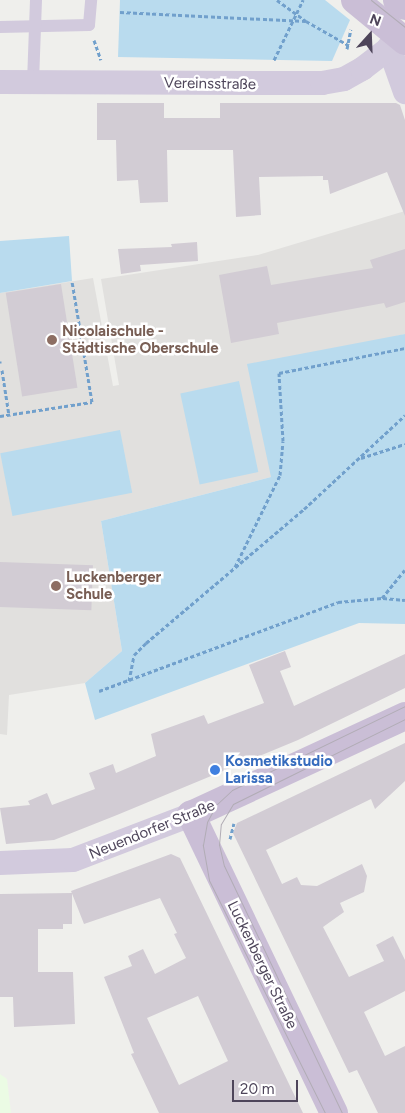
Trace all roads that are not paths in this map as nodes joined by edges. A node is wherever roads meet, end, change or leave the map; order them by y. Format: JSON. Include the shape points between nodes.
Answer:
{"nodes":[{"id":1,"x":36,"y":0,"type":"edge"},
{"id":2,"x":91,"y":0,"type":"edge"},
{"id":3,"x":397,"y":0,"type":"edge"},
{"id":4,"x":405,"y":6,"type":"edge"},
{"id":5,"x":353,"y":9,"type":"edge"},
{"id":6,"x":0,"y":27,"type":"edge"},
{"id":7,"x":35,"y":27,"type":"junction"},
{"id":8,"x":400,"y":41,"type":"edge"},
{"id":9,"x":0,"y":82,"type":"edge"},
{"id":10,"x":33,"y":82,"type":"junction"},
{"id":11,"x":405,"y":92,"type":"edge"},
{"id":12,"x":405,"y":716,"type":"edge"},
{"id":13,"x":191,"y":815,"type":"junction"},
{"id":14,"x":0,"y":863,"type":"edge"},
{"id":15,"x":334,"y":1113,"type":"edge"}],
"edges":[{"from":1,"to":7,"type":"lane"},
{"from":2,"to":7,"type":"lane","via":[[89,26]]},
{"from":3,"to":4,"type":"street"},
{"from":5,"to":8,"type":"street"},
{"from":6,"to":7,"type":"lane"},
{"from":7,"to":10,"type":"lane"},
{"from":8,"to":10,"type":"street","name":"Vereinsstraße","via":[[356,72],[322,84]]},
{"from":8,"to":11,"type":"street"},
{"from":9,"to":10,"type":"street","name":"Vereinsstraße"},
{"from":12,"to":13,"type":"street","name":"Neuendorfer Straße"},
{"from":13,"to":14,"type":"street","name":"Neuendorfer Straße","via":[[74,860]]},
{"from":13,"to":15,"type":"street","name":"Luckenberger Straße"}]}
